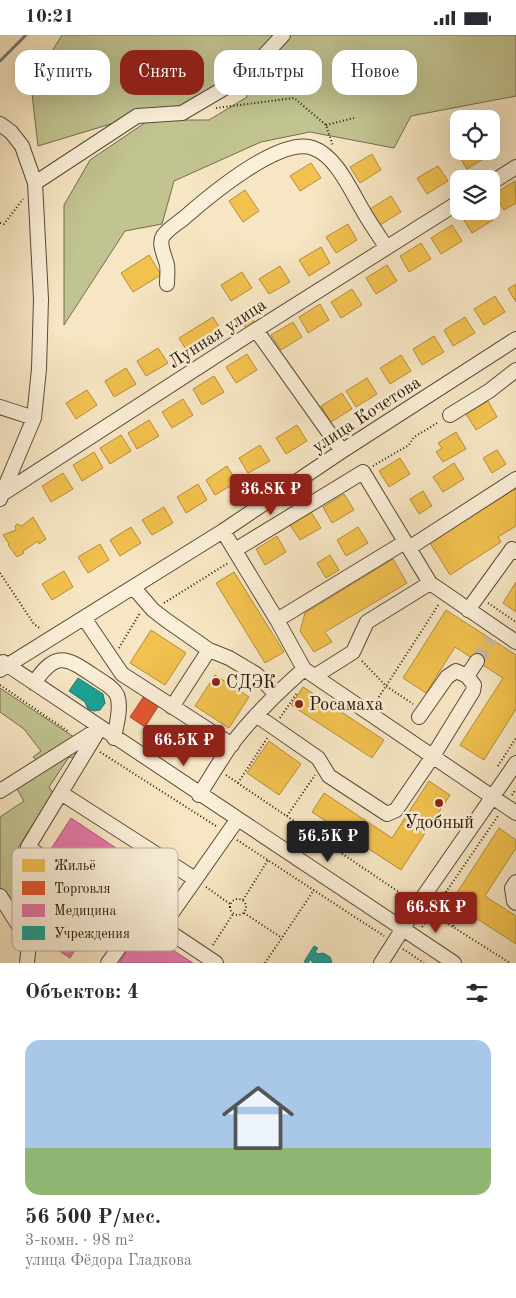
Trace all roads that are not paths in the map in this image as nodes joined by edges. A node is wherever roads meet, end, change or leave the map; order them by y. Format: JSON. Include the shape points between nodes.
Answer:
{"nodes":[{"id":1,"x":283,"y":35,"type":"edge"},
{"id":2,"x":0,"y":124,"type":"edge"},
{"id":3,"x":516,"y":167,"type":"edge"},
{"id":4,"x":500,"y":177,"type":"edge"},
{"id":5,"x":35,"y":183,"type":"junction"},
{"id":6,"x":450,"y":208,"type":"edge"},
{"id":7,"x":386,"y":247,"type":"junction"},
{"id":8,"x":167,"y":283,"type":"dead end"},
{"id":9,"x":256,"y":330,"type":"junction"},
{"id":10,"x":516,"y":339,"type":"edge"},
{"id":11,"x":516,"y":370,"type":"edge"},
{"id":12,"x":0,"y":407,"type":"edge"},
{"id":13,"x":450,"y":415,"type":"road end"},
{"id":14,"x":34,"y":418,"type":"junction"},
{"id":15,"x":342,"y":451,"type":"junction"},
{"id":16,"x":516,"y":479,"type":"edge"},
{"id":17,"x":1,"y":497,"type":"edge"},
{"id":18,"x":223,"y":531,"type":"junction"},
{"id":19,"x":407,"y":545,"type":"junction"},
{"id":20,"x":515,"y":549,"type":"edge"},
{"id":21,"x":237,"y":553,"type":"junction"},
{"id":22,"x":430,"y":583,"type":"junction"},
{"id":23,"x":133,"y":587,"type":"junction"},
{"id":24,"x":468,"y":610,"type":"junction"},
{"id":25,"x":84,"y":618,"type":"junction"},
{"id":26,"x":277,"y":620,"type":"junction"},
{"id":27,"x":516,"y":642,"type":"edge"},
{"id":28,"x":209,"y":650,"type":"junction"},
{"id":29,"x":477,"y":661,"type":"tunnel mouth"},
{"id":30,"x":3,"y":666,"type":"edge"},
{"id":31,"x":310,"y":673,"type":"junction"},
{"id":32,"x":467,"y":676,"type":"junction"},
{"id":33,"x":34,"y":683,"type":"junction"},
{"id":34,"x":276,"y":694,"type":"junction"},
{"id":35,"x":172,"y":707,"type":"junction"},
{"id":36,"x":422,"y":714,"type":"road end"},
{"id":37,"x":256,"y":715,"type":"junction"},
{"id":38,"x":100,"y":728,"type":"junction"},
{"id":39,"x":114,"y":738,"type":"junction"},
{"id":40,"x":86,"y":743,"type":"junction"},
{"id":41,"x":232,"y":745,"type":"junction"},
{"id":42,"x":433,"y":755,"type":"junction"},
{"id":43,"x":516,"y":763,"type":"edge"},
{"id":44,"x":0,"y":791,"type":"edge"},
{"id":45,"x":61,"y":793,"type":"junction"},
{"id":46,"x":199,"y":795,"type":"junction"},
{"id":47,"x":493,"y":798,"type":"junction"},
{"id":48,"x":510,"y":809,"type":"edge"},
{"id":49,"x":237,"y":819,"type":"junction"},
{"id":50,"x":29,"y":848,"type":"edge"},
{"id":51,"x":147,"y":848,"type":"edge"},
{"id":52,"x":178,"y":868,"type":"edge"},
{"id":53,"x":195,"y":879,"type":"junction"},
{"id":54,"x":516,"y":882,"type":"edge"},
{"id":55,"x":1,"y":899,"type":"edge"},
{"id":56,"x":516,"y":903,"type":"edge"},
{"id":57,"x":178,"y":904,"type":"edge"},
{"id":58,"x":12,"y":916,"type":"edge"},
{"id":59,"x":403,"y":929,"type":"junction"},
{"id":60,"x":178,"y":938,"type":"edge"},
{"id":61,"x":117,"y":951,"type":"edge"},
{"id":62,"x":210,"y":959,"type":"edge"},
{"id":63,"x":108,"y":963,"type":"edge"},
{"id":64,"x":381,"y":963,"type":"edge"},
{"id":65,"x":454,"y":963,"type":"edge"}],
"edges":[{"from":1,"to":5,"type":"street","via":[[245,77],[182,113],[136,117]]},
{"from":2,"to":5,"type":"street","via":[[22,146]]},
{"from":3,"to":4,"type":"street"},
{"from":5,"to":14,"type":"street","via":[[41,299]]},
{"from":6,"to":7,"type":"street","name":"Лунная улица"},
{"from":7,"to":8,"type":"street","via":[[328,158],[314,148],[302,145],[258,162],[241,173],[164,235],[161,243],[167,266]]},
{"from":7,"to":9,"type":"street","name":"Лунная улица"},
{"from":9,"to":15,"type":"street"},
{"from":9,"to":17,"type":"street","name":"Лунная улица"},
{"from":10,"to":15,"type":"street","name":"улица Кочетова"},
{"from":11,"to":13,"type":"street"},
{"from":12,"to":14,"type":"street"},
{"from":14,"to":17,"type":"street"},
{"from":15,"to":18,"type":"street","name":"улица Кочетова"},
{"from":16,"to":19,"type":"street"},
{"from":18,"to":21,"type":"street"},
{"from":18,"to":23,"type":"street","name":"улица Кочетова"},
{"from":19,"to":21,"type":"street","via":[[363,472]]},
{"from":19,"to":22,"type":"street"},
{"from":19,"to":26,"type":"street"},
{"from":20,"to":24,"type":"street"},
{"from":21,"to":26,"type":"street"},
{"from":22,"to":24,"type":"street"},
{"from":22,"to":31,"type":"street","via":[[367,622],[353,652]]},
{"from":23,"to":25,"type":"street","name":"улица Кочетова"},
{"from":23,"to":28,"type":"street","via":[[150,606]]},
{"from":24,"to":27,"type":"street","via":[[494,634]]},
{"from":25,"to":30,"type":"street","name":"улица Кочетова"},
{"from":25,"to":35,"type":"street","via":[[122,674]]},
{"from":26,"to":31,"type":"street"},
{"from":28,"to":34,"type":"street","via":[[256,674]]},
{"from":28,"to":35,"type":"street"},
{"from":29,"to":32,"type":"street"},
{"from":30,"to":33,"type":"street"},
{"from":31,"to":34,"type":"street"},
{"from":31,"to":42,"type":"street"},
{"from":32,"to":36,"type":"street","via":[[456,671],[447,677]]},
{"from":32,"to":42,"type":"street","via":[[474,685],[473,691]]},
{"from":33,"to":38,"type":"street"},
{"from":33,"to":39,"type":"street","via":[[49,664],[66,660],[76,663],[117,695]]},
{"from":34,"to":37,"type":"street"},
{"from":35,"to":41,"type":"street"},
{"from":37,"to":41,"type":"street"},
{"from":37,"to":42,"type":"street","via":[[318,759],[329,776],[387,814],[396,809]]},
{"from":38,"to":39,"type":"street"},
{"from":38,"to":40,"type":"street"},
{"from":39,"to":46,"type":"street"},
{"from":40,"to":44,"type":"street"},
{"from":40,"to":45,"type":"street"},
{"from":41,"to":46,"type":"street"},
{"from":42,"to":47,"type":"street"},
{"from":43,"to":47,"type":"street"},
{"from":45,"to":50,"type":"street"},
{"from":45,"to":51,"type":"street"},
{"from":46,"to":49,"type":"street"},
{"from":47,"to":48,"type":"street"},
{"from":47,"to":59,"type":"street"},
{"from":49,"to":53,"type":"street"},
{"from":49,"to":59,"type":"street"},
{"from":52,"to":53,"type":"street"},
{"from":53,"to":57,"type":"street"},
{"from":54,"to":56,"type":"street","via":[[512,888]]},
{"from":55,"to":58,"type":"street"},
{"from":59,"to":64,"type":"street"},
{"from":59,"to":65,"type":"street"},
{"from":60,"to":62,"type":"street"},
{"from":61,"to":63,"type":"street"}]}
